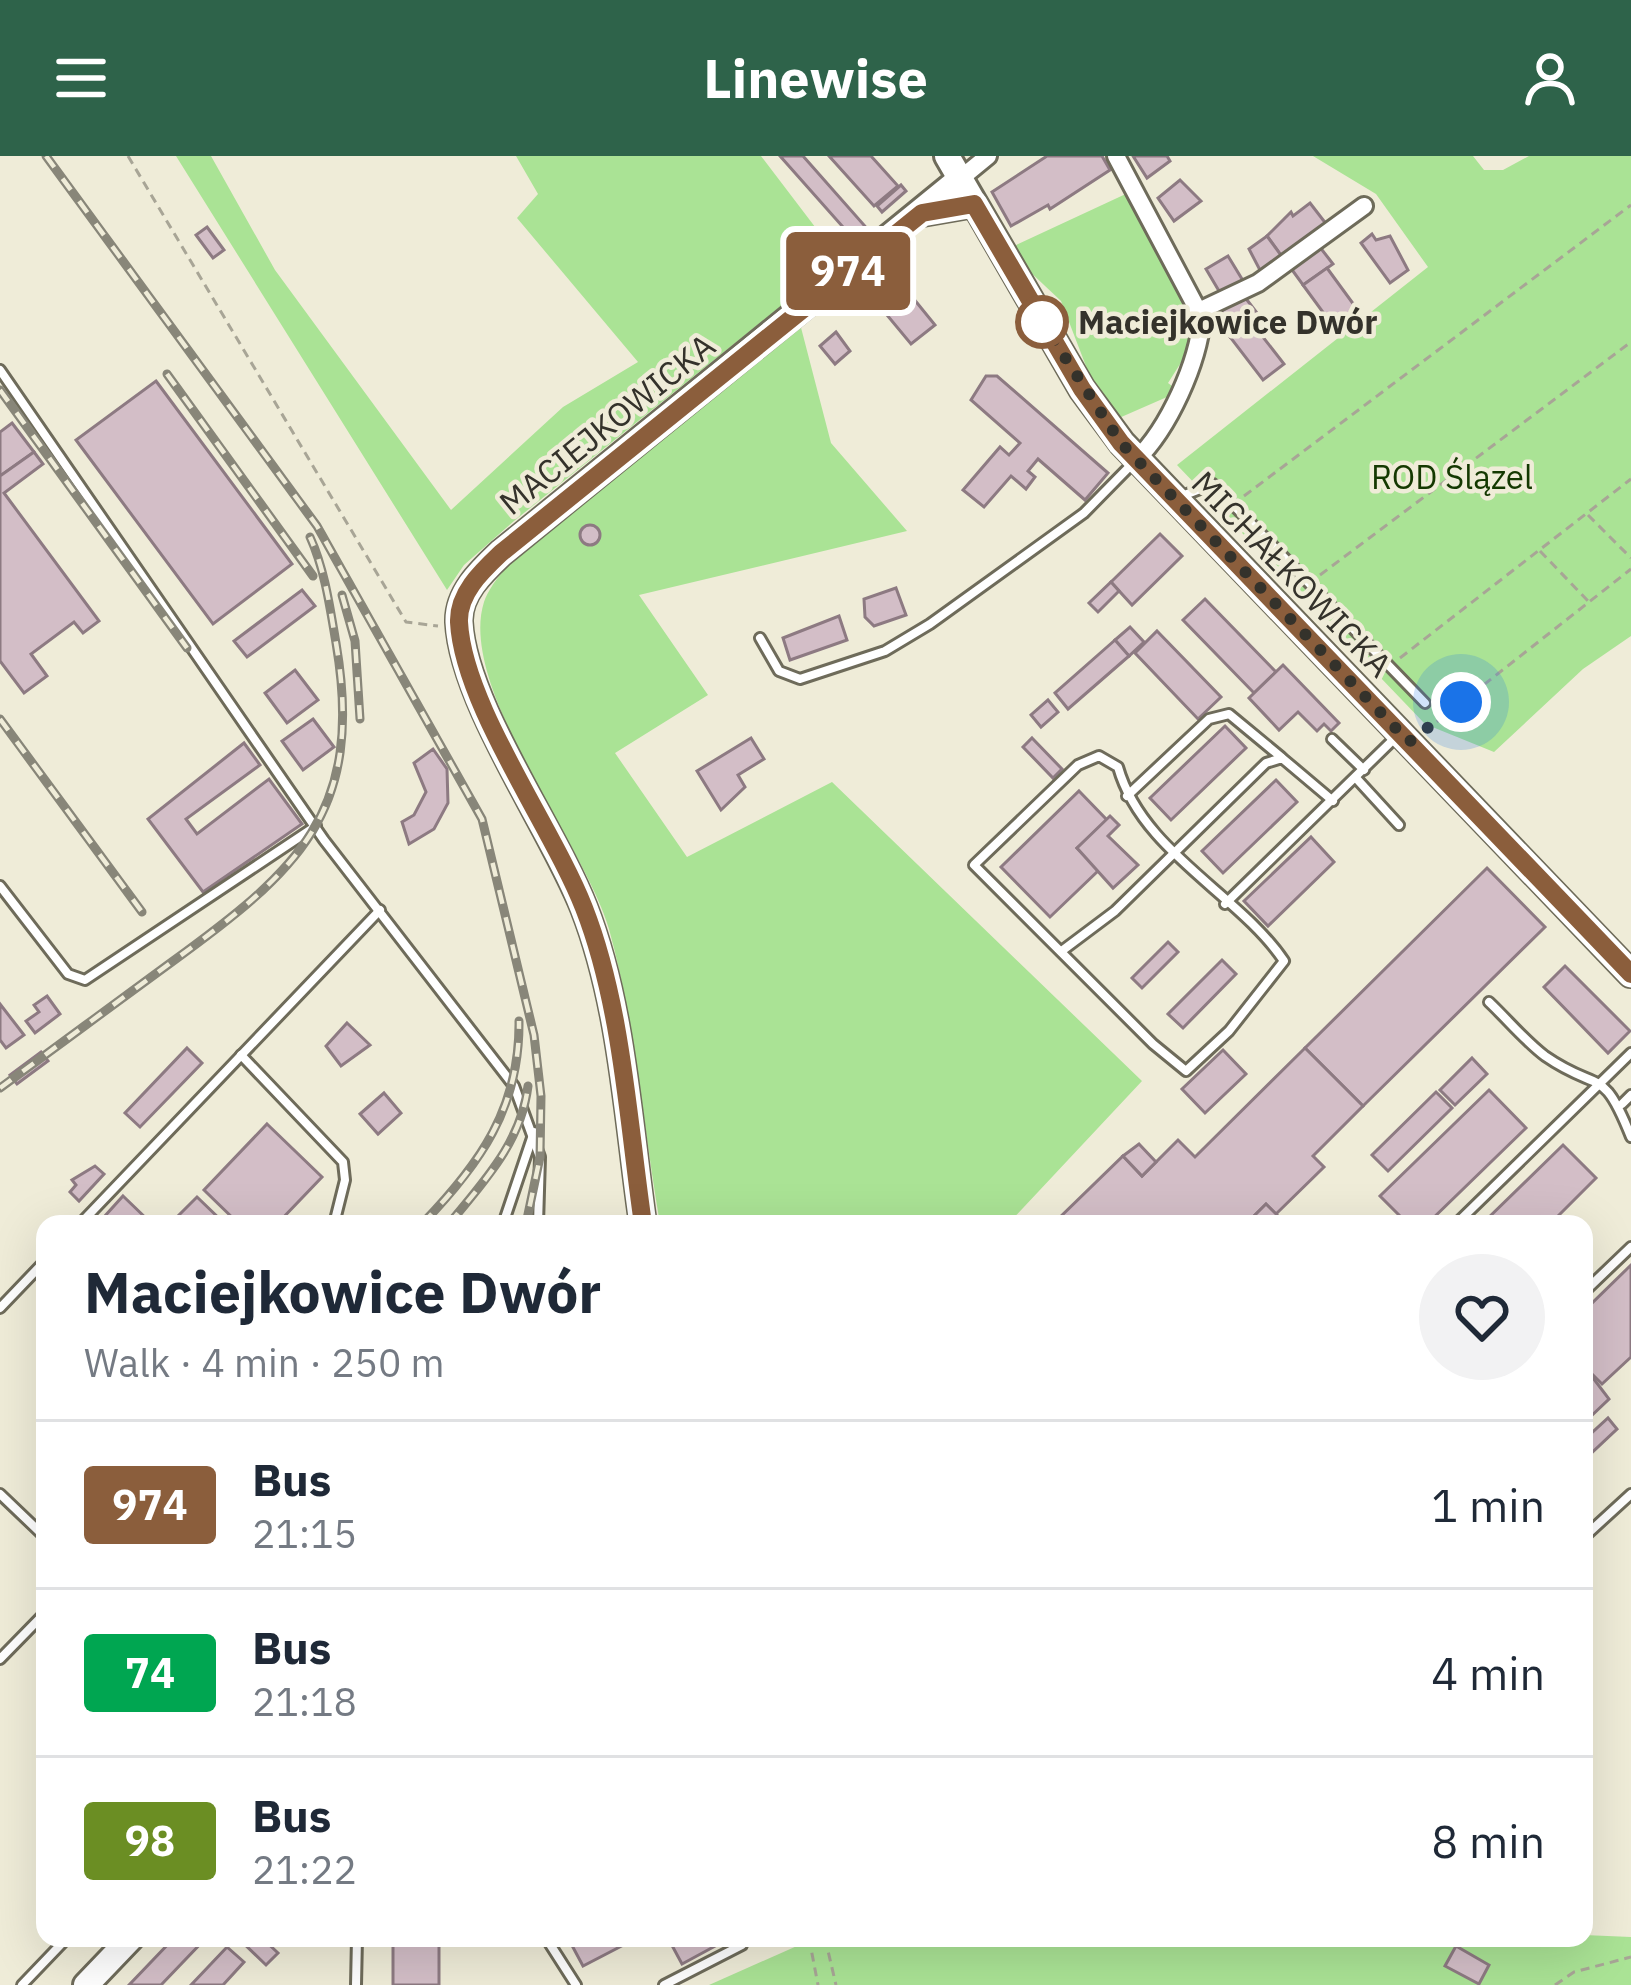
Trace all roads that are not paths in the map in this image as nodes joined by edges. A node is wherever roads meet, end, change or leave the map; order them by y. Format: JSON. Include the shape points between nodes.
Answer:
{"nodes":[{"id":1,"x":947,"y":156,"type":"edge"},
{"id":2,"x":988,"y":156,"type":"edge"},
{"id":3,"x":1116,"y":156,"type":"edge"},
{"id":4,"x":960,"y":179,"type":"junction"},
{"id":5,"x":974,"y":204,"type":"junction"},
{"id":6,"x":1364,"y":206,"type":"dead end"},
{"id":7,"x":922,"y":213,"type":"junction"},
{"id":8,"x":1201,"y":310,"type":"junction"},
{"id":9,"x":0,"y":370,"type":"edge"},
{"id":10,"x":1136,"y":460,"type":"junction"},
{"id":11,"x":1176,"y":501,"type":"junction"},
{"id":12,"x":760,"y":638,"type":"dead end"},
{"id":13,"x":1424,"y":703,"type":"dead end"},
{"id":14,"x":1405,"y":738,"type":"junction"},
{"id":15,"x":1332,"y":739,"type":"dead end"},
{"id":16,"x":1282,"y":758,"type":"junction"},
{"id":17,"x":1364,"y":770,"type":"junction"},
{"id":18,"x":1355,"y":778,"type":"junction"},
{"id":19,"x":1126,"y":797,"type":"junction"},
{"id":20,"x":1333,"y":801,"type":"junction"},
{"id":21,"x":1399,"y":824,"type":"dead end"},
{"id":22,"x":316,"y":826,"type":"junction"},
{"id":23,"x":1174,"y":853,"type":"junction"},
{"id":24,"x":0,"y":886,"type":"edge"},
{"id":25,"x":1225,"y":904,"type":"junction"},
{"id":26,"x":380,"y":910,"type":"junction"},
{"id":27,"x":1063,"y":950,"type":"junction"},
{"id":28,"x":1631,"y":974,"type":"edge"},
{"id":29,"x":1489,"y":1002,"type":"dead end"},
{"id":30,"x":1631,"y":1053,"type":"edge"},
{"id":31,"x":241,"y":1055,"type":"junction"},
{"id":32,"x":1600,"y":1082,"type":"junction"},
{"id":33,"x":1631,"y":1095,"type":"edge"},
{"id":34,"x":1622,"y":1105,"type":"junction"},
{"id":35,"x":535,"y":1131,"type":"junction"},
{"id":36,"x":1631,"y":1137,"type":"edge"},
{"id":37,"x":91,"y":1213,"type":"edge"},
{"id":38,"x":336,"y":1215,"type":"edge"},
{"id":39,"x":506,"y":1215,"type":"edge"},
{"id":40,"x":538,"y":1215,"type":"edge"},
{"id":41,"x":643,"y":1215,"type":"edge"},
{"id":42,"x":1465,"y":1215,"type":"edge"},
{"id":43,"x":1631,"y":1247,"type":"edge"},
{"id":44,"x":36,"y":1270,"type":"edge"},
{"id":45,"x":1593,"y":1283,"type":"edge"},
{"id":46,"x":0,"y":1308,"type":"edge"},
{"id":47,"x":0,"y":1494,"type":"edge"},
{"id":48,"x":1631,"y":1494,"type":"edge"},
{"id":49,"x":1593,"y":1524,"type":"edge"},
{"id":50,"x":36,"y":1528,"type":"edge"},
{"id":51,"x":36,"y":1622,"type":"edge"},
{"id":52,"x":0,"y":1659,"type":"edge"},
{"id":53,"x":58,"y":1947,"type":"edge"},
{"id":54,"x":122,"y":1947,"type":"edge"},
{"id":55,"x":357,"y":1947,"type":"edge"},
{"id":56,"x":552,"y":1947,"type":"edge"},
{"id":57,"x":738,"y":1947,"type":"edge"},
{"id":58,"x":22,"y":1985,"type":"edge"},
{"id":59,"x":86,"y":1985,"type":"edge"},
{"id":60,"x":356,"y":1985,"type":"edge"},
{"id":61,"x":576,"y":1985,"type":"edge"},
{"id":62,"x":664,"y":1985,"type":"edge"}],
"edges":[{"from":1,"to":4,"type":"street","name":"MICHAŁKOWICKA"},
{"from":2,"to":4,"type":"street"},
{"from":3,"to":8,"type":"street"},
{"from":4,"to":5,"type":"street","name":"MICHAŁKOWICKA"},
{"from":4,"to":7,"type":"street","name":"MACIEJKOWICKA"},
{"from":5,"to":7,"type":"street","name":"MACIEJKOWICKA"},
{"from":5,"to":10,"type":"street","name":"MICHAŁKOWICKA","via":[[1082,389]]},
{"from":6,"to":8,"type":"street","via":[[1258,283]]},
{"from":7,"to":41,"type":"street","name":"MACIEJKOWICKA","via":[[501,553],[462,604],[472,673],[601,956]]},
{"from":8,"to":10,"type":"street","via":[[1192,362]]},
{"from":9,"to":22,"type":"lane"},
{"from":10,"to":11,"type":"street","name":"MICHAŁKOWICKA"},
{"from":10,"to":12,"type":"lane","via":[[1084,513],[885,651],[800,680],[779,671]]},
{"from":11,"to":13,"type":"lane","via":[[1213,484]]},
{"from":11,"to":14,"type":"street","name":"MICHAŁKOWICKA"},
{"from":14,"to":17,"type":"lane"},
{"from":14,"to":28,"type":"street","name":"MICHAŁKOWICKA"},
{"from":15,"to":17,"type":"lane"},
{"from":16,"to":19,"type":"lane","via":[[1228,714],[1209,719]]},
{"from":16,"to":20,"type":"lane"},
{"from":16,"to":23,"type":"lane","via":[[1266,763]]},
{"from":17,"to":18,"type":"lane"},
{"from":18,"to":20,"type":"lane"},
{"from":18,"to":21,"type":"lane"},
{"from":19,"to":23,"type":"lane"},
{"from":19,"to":27,"type":"lane","via":[[1118,767],[1099,756],[1078,765],[974,865]]},
{"from":20,"to":25,"type":"lane"},
{"from":22,"to":24,"type":"lane","via":[[85,980],[68,974]]},
{"from":22,"to":26,"type":"lane"},
{"from":23,"to":25,"type":"lane"},
{"from":23,"to":27,"type":"lane"},
{"from":25,"to":27,"type":"lane","via":[[1284,961],[1186,1071]]},
{"from":26,"to":31,"type":"lane"},
{"from":26,"to":35,"type":"lane","via":[[514,1086]]},
{"from":29,"to":32,"type":"lane","via":[[1546,1056]]},
{"from":30,"to":32,"type":"lane"},
{"from":31,"to":37,"type":"lane"},
{"from":31,"to":38,"type":"lane","via":[[343,1162]]},
{"from":32,"to":34,"type":"lane"},
{"from":32,"to":42,"type":"lane"},
{"from":33,"to":34,"type":"lane"},
{"from":34,"to":36,"type":"lane"},
{"from":35,"to":39,"type":"lane"},
{"from":35,"to":40,"type":"lane"},
{"from":43,"to":45,"type":"lane"},
{"from":44,"to":46,"type":"lane"},
{"from":47,"to":50,"type":"lane"},
{"from":48,"to":49,"type":"lane"},
{"from":51,"to":52,"type":"lane"},
{"from":53,"to":58,"type":"lane"},
{"from":54,"to":59,"type":"street"},
{"from":55,"to":60,"type":"lane"},
{"from":56,"to":61,"type":"lane"},
{"from":57,"to":62,"type":"lane"}]}
